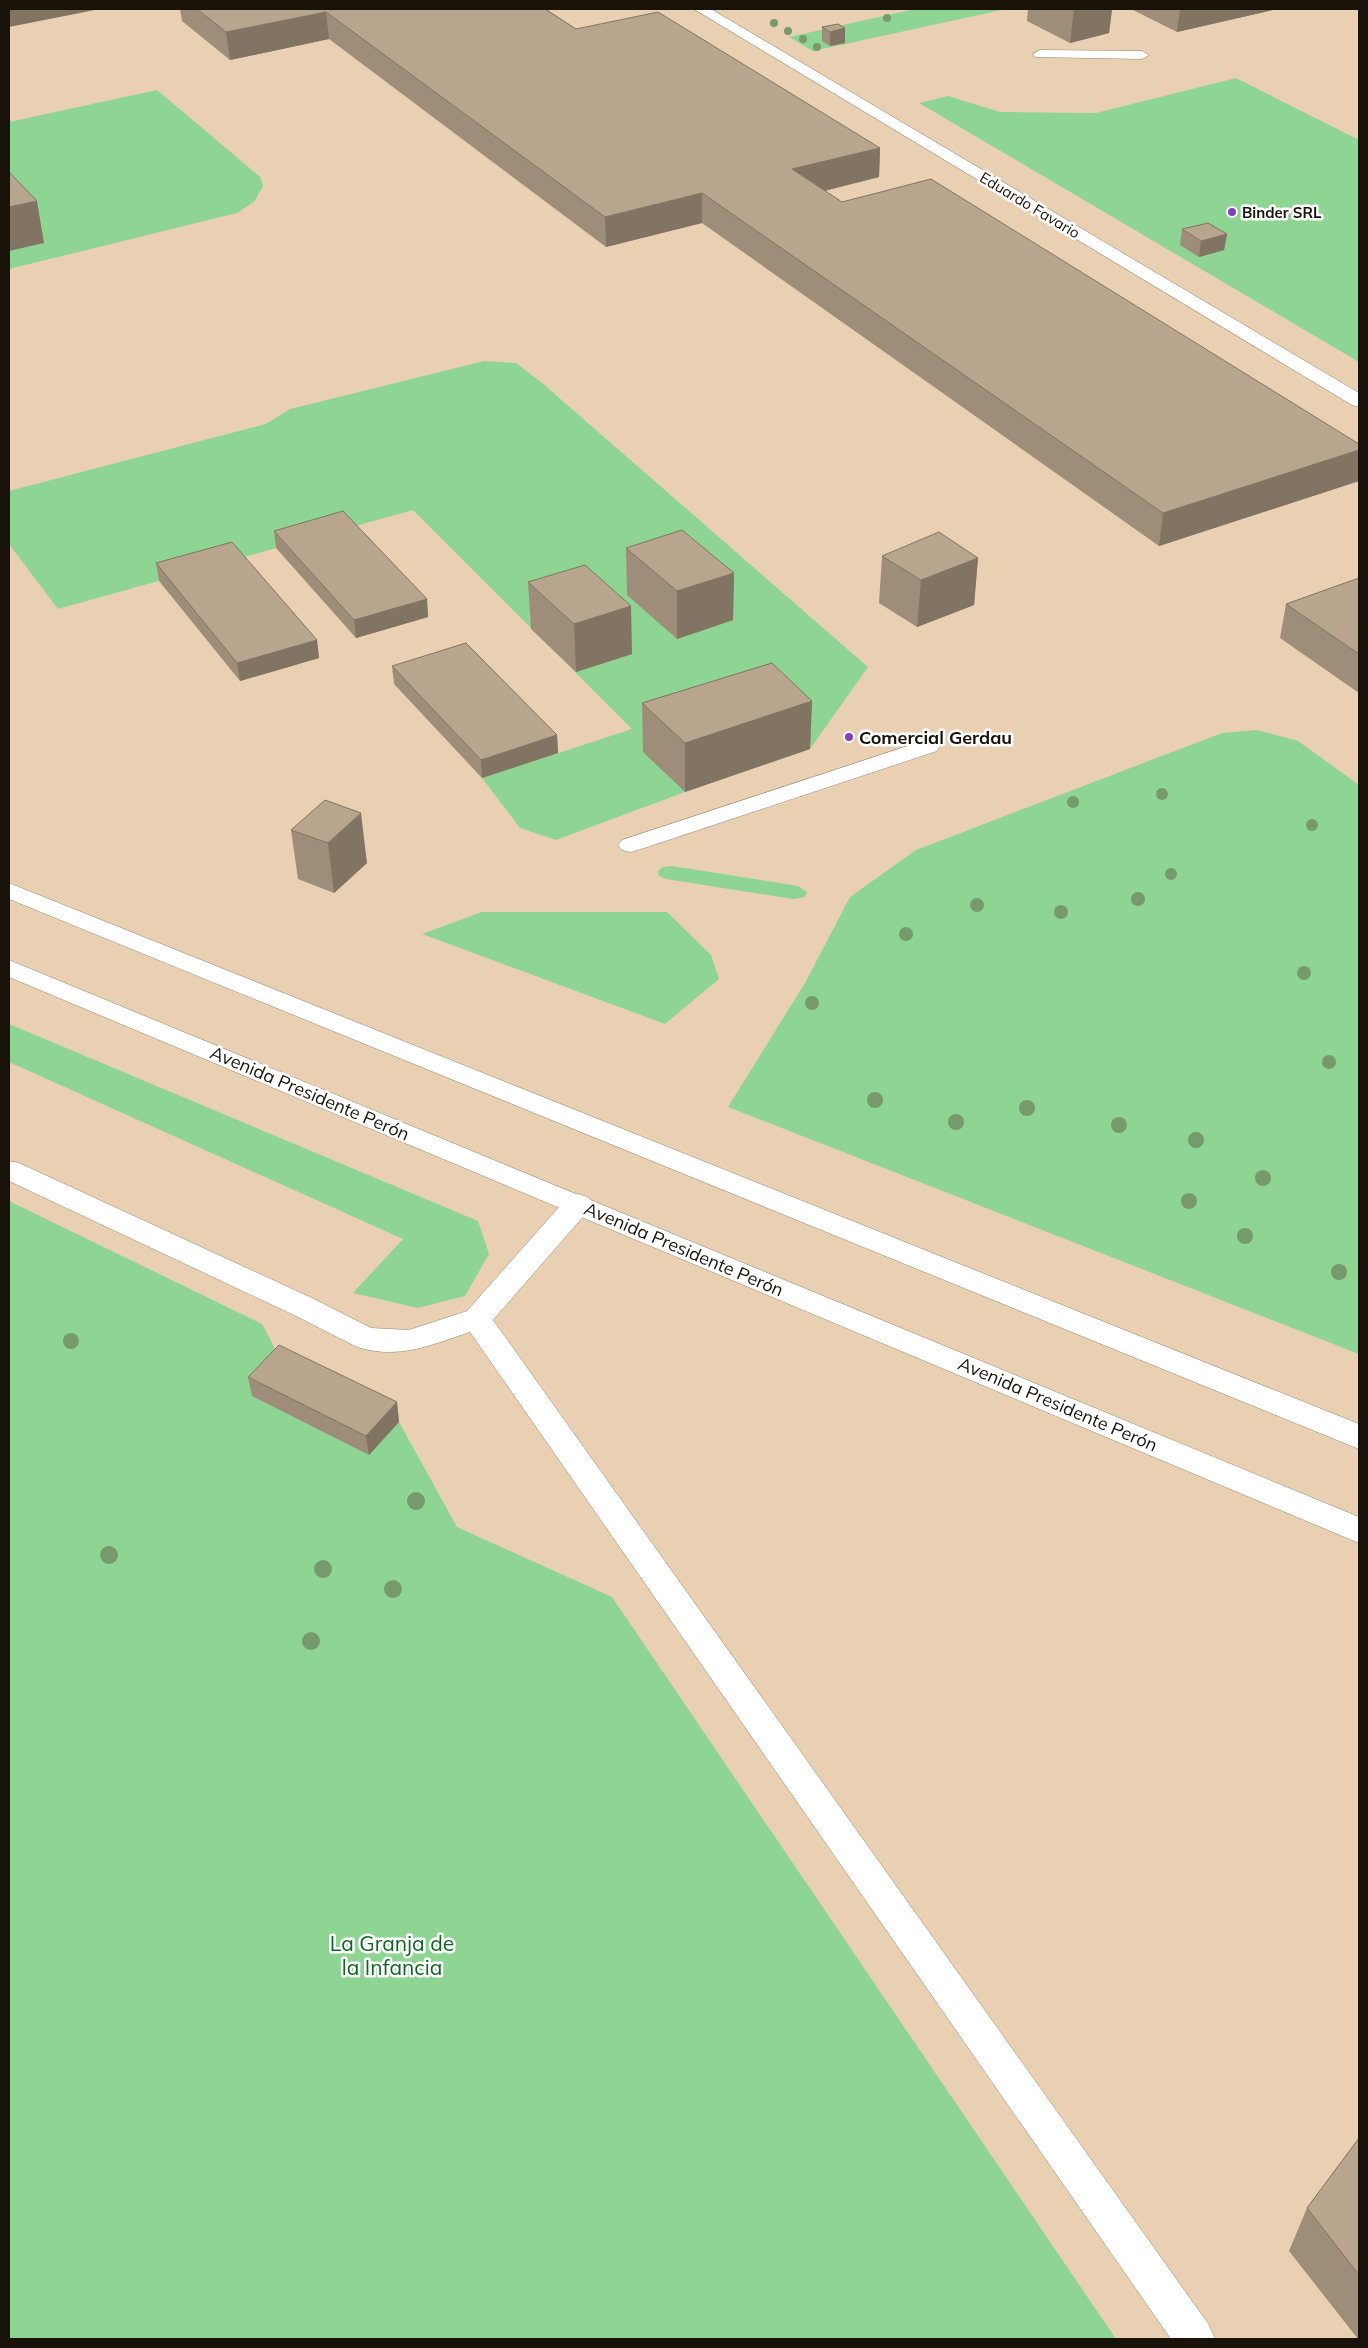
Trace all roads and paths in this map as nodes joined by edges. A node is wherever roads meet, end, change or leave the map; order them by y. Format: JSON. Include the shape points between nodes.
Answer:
{"nodes":[{"id":1,"x":701,"y":9,"type":"edge"},
{"id":2,"x":1040,"y":54,"type":"dead end"},
{"id":3,"x":1142,"y":55,"type":"dead end"},
{"id":4,"x":1359,"y":401,"type":"edge"},
{"id":5,"x":929,"y":746,"type":"dead end"},
{"id":6,"x":630,"y":845,"type":"dead end"},
{"id":7,"x":9,"y":890,"type":"edge"},
{"id":8,"x":9,"y":968,"type":"edge"},
{"id":9,"x":9,"y":1170,"type":"edge"},
{"id":10,"x":578,"y":1204,"type":"junction"},
{"id":11,"x":477,"y":1319,"type":"junction"},
{"id":12,"x":1359,"y":1437,"type":"edge"},
{"id":13,"x":1359,"y":1530,"type":"edge"},
{"id":14,"x":1195,"y":2339,"type":"edge"}],
"edges":[{"from":1,"to":4,"type":"main road","name":"Eduardo Favario"},
{"from":2,"to":3,"type":"main road"},
{"from":5,"to":6,"type":"main road"},
{"from":7,"to":12,"type":"main road"},
{"from":8,"to":10,"type":"main road","name":"Avenida Presidente Perón"},
{"from":9,"to":11,"type":"main road","via":[[367,1339],[408,1341]]},
{"from":10,"to":11,"type":"main road"},
{"from":10,"to":13,"type":"main road","name":"Avenida Presidente Perón"},
{"from":11,"to":14,"type":"main road"}]}
